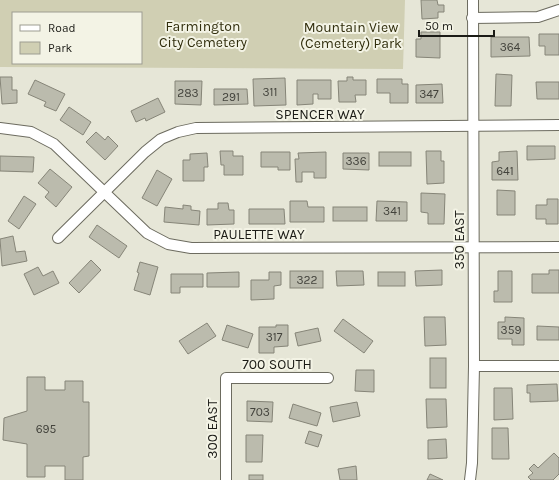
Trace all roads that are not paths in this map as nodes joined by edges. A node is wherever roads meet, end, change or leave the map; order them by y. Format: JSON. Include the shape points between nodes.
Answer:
{"nodes":[{"id":1,"x":473,"y":0,"type":"edge"},
{"id":2,"x":559,"y":10,"type":"edge"},
{"id":3,"x":472,"y":18,"type":"junction"},
{"id":4,"x":559,"y":126,"type":"edge"},
{"id":5,"x":473,"y":127,"type":"junction"},
{"id":6,"x":0,"y":128,"type":"edge"},
{"id":7,"x":104,"y":192,"type":"junction"},
{"id":8,"x":58,"y":238,"type":"dead end"},
{"id":9,"x":559,"y":247,"type":"edge"},
{"id":10,"x":473,"y":248,"type":"junction"},
{"id":11,"x":474,"y":366,"type":"junction"},
{"id":12,"x":559,"y":366,"type":"edge"},
{"id":13,"x":226,"y":378,"type":"joint"},
{"id":14,"x":328,"y":378,"type":"dead end"},
{"id":15,"x":226,"y":480,"type":"edge"},
{"id":16,"x":470,"y":480,"type":"edge"}],
"edges":[{"from":1,"to":3,"type":"street","name":"350 EAST"},
{"from":2,"to":3,"type":"street","via":[[538,17]]},
{"from":3,"to":5,"type":"street","name":"350 EAST"},
{"from":4,"to":5,"type":"street","name":"SPENCER WAY"},
{"from":5,"to":7,"type":"street","name":"SPENCER WAY","via":[[196,128],[161,139]]},
{"from":5,"to":10,"type":"street","name":"350 EAST"},
{"from":6,"to":7,"type":"street","name":"PAULETTE WAY","via":[[31,132],[54,144]]},
{"from":7,"to":8,"type":"street","name":"SPENCER WAY"},
{"from":7,"to":10,"type":"street","name":"PAULETTE WAY","via":[[147,233],[168,244],[191,248]]},
{"from":9,"to":10,"type":"street","name":"PAULETTE WAY"},
{"from":10,"to":11,"type":"street","name":"350 EAST"},
{"from":11,"to":12,"type":"street"},
{"from":11,"to":16,"type":"street","name":"350 EAST"},
{"from":13,"to":14,"type":"street","name":"700 SOUTH"},
{"from":13,"to":15,"type":"street","name":"300 EAST"}]}
